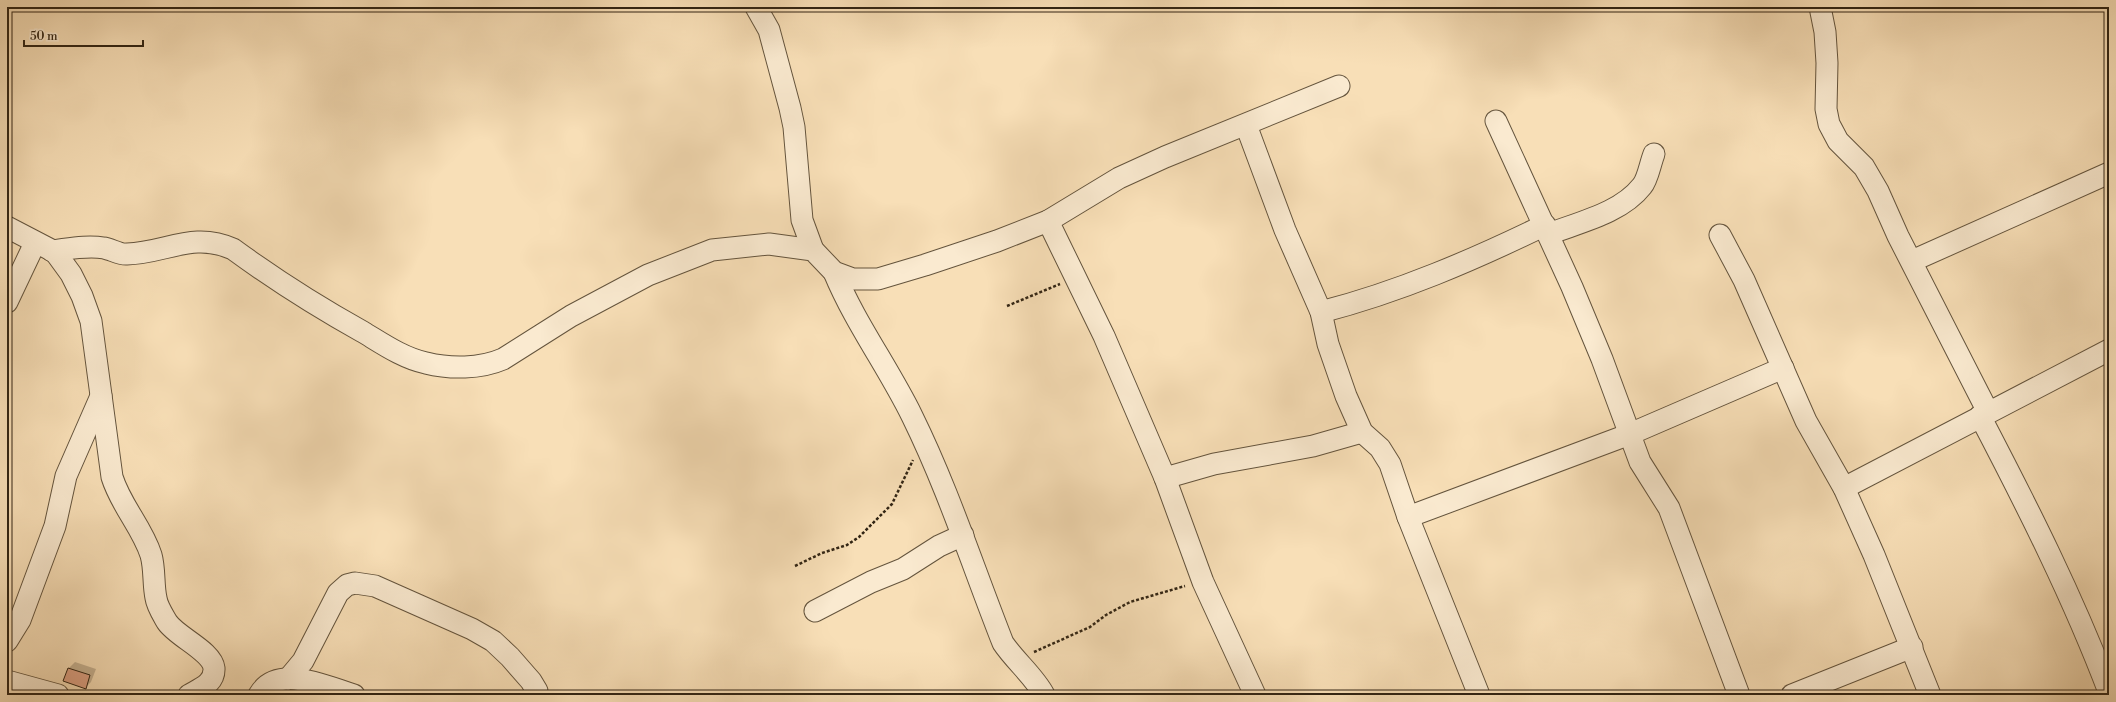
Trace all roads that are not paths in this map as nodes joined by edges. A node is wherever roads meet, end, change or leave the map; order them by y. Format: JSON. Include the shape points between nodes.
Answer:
{"nodes":[{"id":1,"x":756,"y":7,"type":"edge"},
{"id":2,"x":1820,"y":7,"type":"edge"},
{"id":3,"x":1339,"y":86,"type":"dead end"},
{"id":4,"x":1496,"y":121,"type":"dead end"},
{"id":5,"x":1246,"y":125,"type":"junction"},
{"id":6,"x":1654,"y":154,"type":"dead end"},
{"id":7,"x":2109,"y":173,"type":"edge"},
{"id":8,"x":1048,"y":221,"type":"junction"},
{"id":9,"x":7,"y":227,"type":"edge"},
{"id":10,"x":1547,"y":229,"type":"junction"},
{"id":11,"x":1720,"y":235,"type":"dead end"},
{"id":12,"x":43,"y":247,"type":"junction"},
{"id":13,"x":813,"y":250,"type":"junction"},
{"id":14,"x":1912,"y":261,"type":"junction"},
{"id":15,"x":834,"y":272,"type":"junction"},
{"id":16,"x":7,"y":302,"type":"edge"},
{"id":17,"x":1321,"y":312,"type":"junction"},
{"id":18,"x":2109,"y":350,"type":"edge"},
{"id":19,"x":1783,"y":368,"type":"junction"},
{"id":20,"x":101,"y":396,"type":"junction"},
{"id":21,"x":1984,"y":414,"type":"junction"},
{"id":22,"x":1362,"y":432,"type":"junction"},
{"id":23,"x":1630,"y":434,"type":"junction"},
{"id":24,"x":1165,"y":478,"type":"junction"},
{"id":25,"x":1844,"y":488,"type":"junction"},
{"id":26,"x":1408,"y":517,"type":"junction"},
{"id":27,"x":963,"y":535,"type":"junction"},
{"id":28,"x":815,"y":611,"type":"dead end"},
{"id":29,"x":7,"y":641,"type":"edge"},
{"id":30,"x":1912,"y":647,"type":"junction"},
{"id":31,"x":288,"y":678,"type":"junction"},
{"id":32,"x":7,"y":681,"type":"edge"},
{"id":33,"x":2109,"y":692,"type":"edge"},
{"id":34,"x":58,"y":695,"type":"edge"},
{"id":35,"x":188,"y":695,"type":"edge"},
{"id":36,"x":259,"y":695,"type":"edge"},
{"id":37,"x":354,"y":695,"type":"edge"},
{"id":38,"x":537,"y":695,"type":"edge"},
{"id":39,"x":1044,"y":695,"type":"edge"},
{"id":40,"x":1255,"y":695,"type":"edge"},
{"id":41,"x":1479,"y":695,"type":"edge"},
{"id":42,"x":1739,"y":695,"type":"edge"},
{"id":43,"x":1792,"y":695,"type":"edge"},
{"id":44,"x":1930,"y":695,"type":"edge"}],
"edges":[{"from":1,"to":13,"type":"street","via":[[769,30],[790,108],[794,126],[802,220]]},
{"from":2,"to":14,"type":"street","via":[[1825,40],[1826,109],[1829,124],[1838,141],[1864,167]]},
{"from":3,"to":5,"type":"street"},
{"from":4,"to":10,"type":"street"},
{"from":5,"to":8,"type":"street","via":[[1119,178]]},
{"from":5,"to":17,"type":"street","via":[[1285,230]]},
{"from":6,"to":10,"type":"street","via":[[1643,186],[1626,202],[1601,214]]},
{"from":7,"to":14,"type":"street"},
{"from":8,"to":15,"type":"street","via":[[990,243],[878,279],[853,279]]},
{"from":8,"to":24,"type":"street","via":[[1104,336]]},
{"from":9,"to":12,"type":"street"},
{"from":10,"to":17,"type":"street","via":[[1477,258],[1354,303]]},
{"from":10,"to":23,"type":"street"},
{"from":11,"to":19,"type":"street","via":[[1744,280]]},
{"from":12,"to":13,"type":"street","via":[[89,246],[126,254],[196,242],[219,243],[233,249],[340,319],[394,350],[424,363],[446,367],[487,365],[503,360],[571,316],[620,290],[712,250],[769,244]]},
{"from":12,"to":16,"type":"street"},
{"from":12,"to":20,"type":"street","via":[[63,261],[82,296],[91,321]]},
{"from":13,"to":15,"type":"street"},
{"from":14,"to":21,"type":"street"},
{"from":15,"to":27,"type":"street","via":[[852,312],[893,381],[920,436]]},
{"from":17,"to":22,"type":"street","via":[[1328,344]]},
{"from":18,"to":21,"type":"street"},
{"from":19,"to":23,"type":"street"},
{"from":19,"to":25,"type":"street","via":[[1806,420]]},
{"from":20,"to":29,"type":"street","via":[[66,476],[55,526],[20,620]]},
{"from":20,"to":35,"type":"street","via":[[112,477],[117,494],[151,556],[156,599],[174,631],[208,657],[214,669],[208,684]]},
{"from":21,"to":25,"type":"street"},
{"from":21,"to":33,"type":"street","via":[[2078,616]]},
{"from":22,"to":24,"type":"street","via":[[1313,446],[1214,464]]},
{"from":22,"to":26,"type":"street","via":[[1380,448],[1390,464]]},
{"from":23,"to":26,"type":"street"},
{"from":23,"to":42,"type":"street","via":[[1640,462],[1669,508]]},
{"from":24,"to":40,"type":"street","via":[[1203,582]]},
{"from":25,"to":30,"type":"street"},
{"from":26,"to":41,"type":"street"},
{"from":27,"to":28,"type":"street","via":[[939,546],[903,569],[871,582]]},
{"from":27,"to":39,"type":"street","via":[[1003,643]]},
{"from":30,"to":43,"type":"street"},
{"from":30,"to":44,"type":"street"},
{"from":31,"to":36,"type":"street","via":[[264,685]]},
{"from":31,"to":37,"type":"street"},
{"from":31,"to":38,"type":"street","via":[[303,661],[338,594],[346,585],[355,583],[375,586],[472,629],[493,641],[531,681]]},
{"from":32,"to":34,"type":"street"}]}
